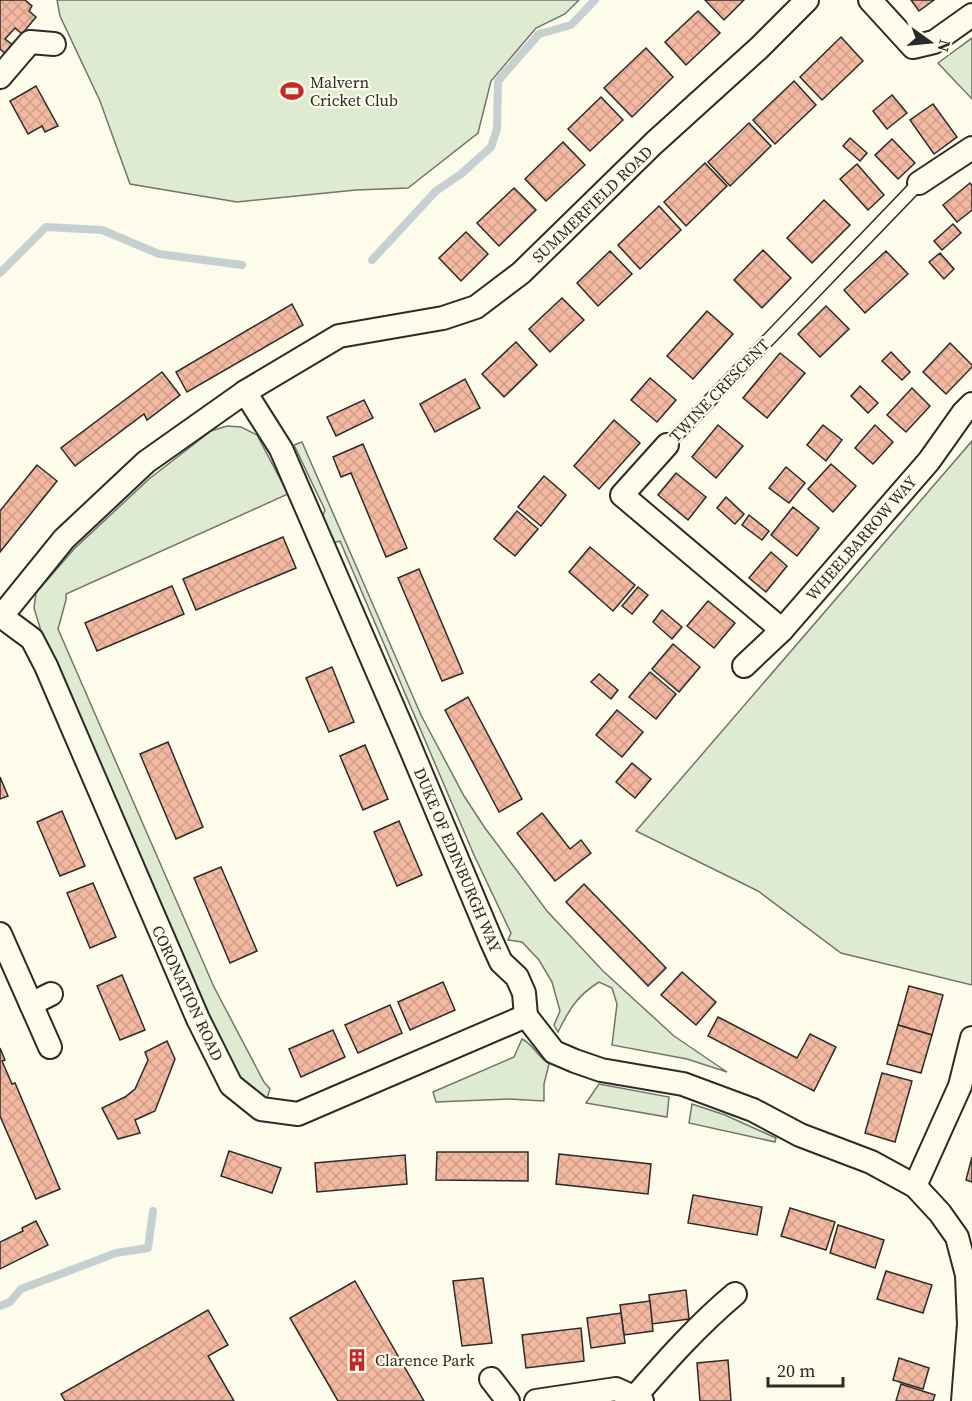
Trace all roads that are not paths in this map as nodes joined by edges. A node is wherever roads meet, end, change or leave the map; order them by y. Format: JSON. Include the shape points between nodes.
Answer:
{"nodes":[{"id":1,"x":807,"y":0,"type":"edge"},
{"id":2,"x":870,"y":0,"type":"edge"},
{"id":3,"x":972,"y":15,"type":"edge"},
{"id":4,"x":54,"y":44,"type":"dead end"},
{"id":5,"x":0,"y":77,"type":"edge"},
{"id":6,"x":972,"y":148,"type":"edge"},
{"id":7,"x":919,"y":183,"type":"joint"},
{"id":8,"x":245,"y":392,"type":"junction"},
{"id":9,"x":972,"y":404,"type":"edge"},
{"id":10,"x":667,"y":445,"type":"joint"},
{"id":11,"x":1,"y":617,"type":"edge"},
{"id":12,"x":782,"y":630,"type":"junction"},
{"id":13,"x":744,"y":666,"type":"dead end"},
{"id":14,"x":0,"y":934,"type":"edge"},
{"id":15,"x":526,"y":1016,"type":"junction"},
{"id":16,"x":972,"y":1038,"type":"edge"},
{"id":17,"x":50,"y":1047,"type":"dead end"},
{"id":18,"x":966,"y":1087,"type":"edge"},
{"id":19,"x":915,"y":1186,"type":"junction"},
{"id":20,"x":735,"y":1294,"type":"dead end"},
{"id":21,"x":969,"y":1353,"type":"edge"},
{"id":22,"x":491,"y":1378,"type":"dead end"},
{"id":23,"x":638,"y":1399,"type":"edge"},
{"id":24,"x":508,"y":1401,"type":"edge"},
{"id":25,"x":536,"y":1401,"type":"edge"},
{"id":26,"x":963,"y":1401,"type":"edge"}],
"edges":[{"from":1,"to":8,"type":"street","name":"SUMMERFIELD ROAD","via":[[521,273],[476,307],[443,318],[339,336]]},
{"from":2,"to":3,"type":"street","via":[[913,47],[934,42]]},
{"from":4,"to":5,"type":"street","via":[[30,42]]},
{"from":6,"to":7,"type":"street","name":"TWINE CRESCENT"},
{"from":7,"to":10,"type":"lane","name":"TWINE CRESCENT"},
{"from":8,"to":11,"type":"street","via":[[146,462],[64,539]]},
{"from":8,"to":15,"type":"street","name":"DUKE OF EDINBURGH WAY","via":[[281,449],[494,948],[501,962],[517,977],[524,993]]},
{"from":9,"to":12,"type":"street","name":"WHEELBARROW WAY","via":[[929,461]]},
{"from":10,"to":12,"type":"street","name":"TWINE CRESCENT","via":[[622,495]]},
{"from":11,"to":15,"type":"street","name":"CORONATION ROAD","via":[[32,639],[198,1019],[231,1085],[261,1109],[298,1114]]},
{"from":12,"to":13,"type":"street","name":"WHEELBARROW WAY"},
{"from":14,"to":17,"type":"street","via":[[41,999]]},
{"from":15,"to":19,"type":"street","name":"DUKE OF EDINBURGH WAY","via":[[554,1052],[601,1070],[683,1084],[753,1110],[800,1134],[871,1162]]},
{"from":16,"to":18,"type":"street"},
{"from":18,"to":19,"type":"street"},
{"from":19,"to":21,"type":"street","name":"DUKE OF EDINBURGH WAY","via":[[957,1237],[967,1275]]},
{"from":20,"to":23,"type":"street","via":[[704,1321]]},
{"from":21,"to":26,"type":"street","name":"DUKE OF EDINBURGH WAY"},
{"from":22,"to":24,"type":"street"},
{"from":23,"to":25,"type":"street","via":[[615,1389]]}]}
